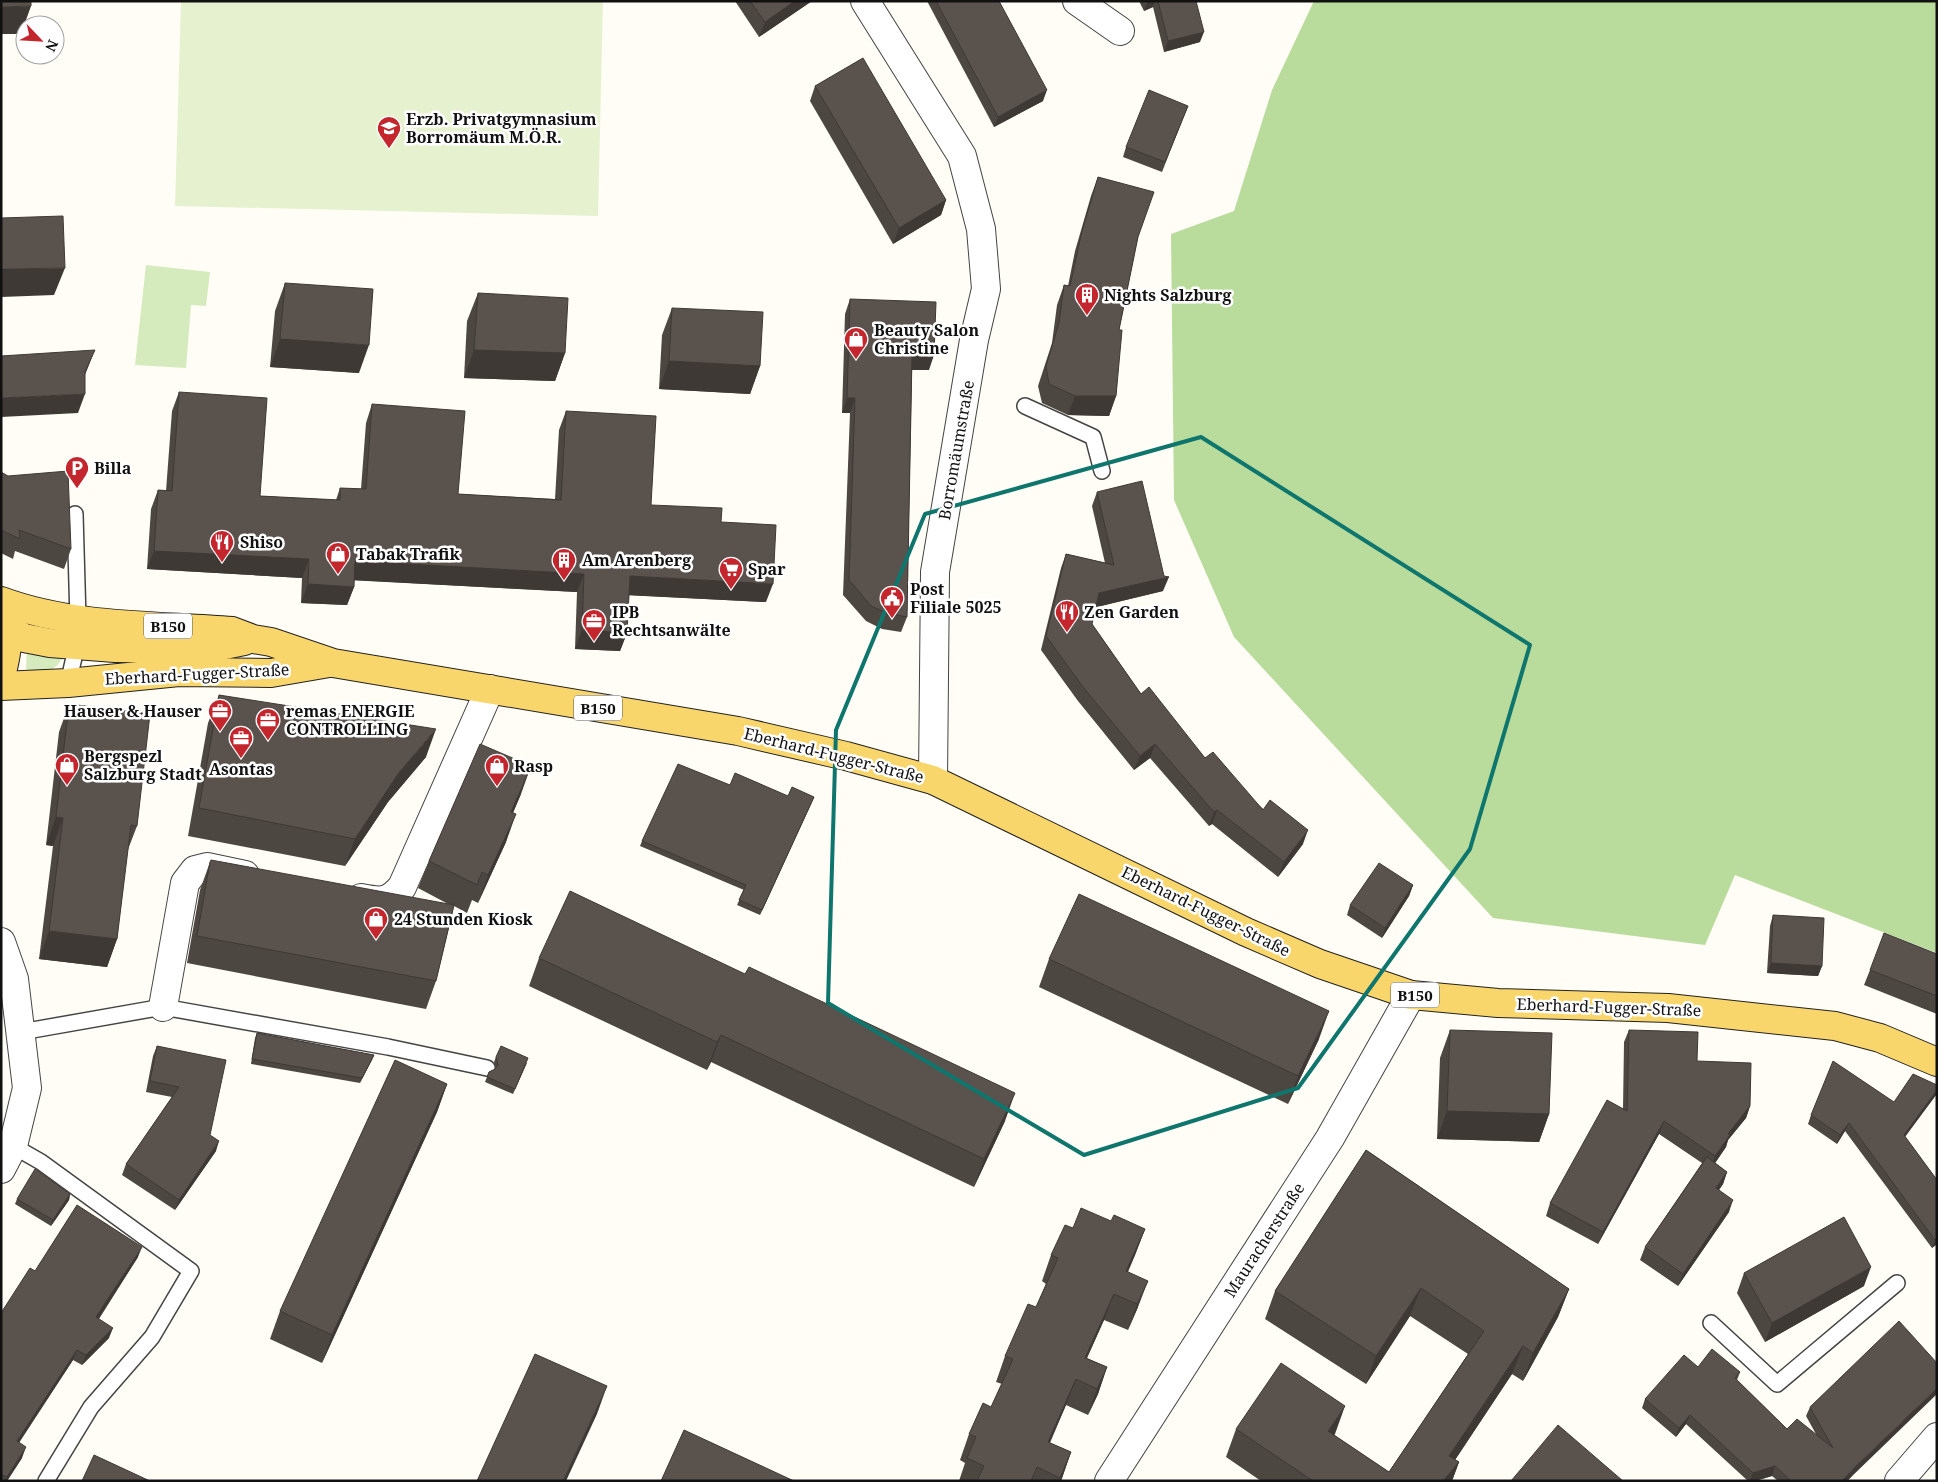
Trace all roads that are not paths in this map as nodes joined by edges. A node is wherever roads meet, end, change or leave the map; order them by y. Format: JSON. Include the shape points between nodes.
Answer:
{"nodes":[{"id":1,"x":865,"y":1,"type":"edge"},
{"id":2,"x":1077,"y":1,"type":"edge"},
{"id":3,"x":1120,"y":31,"type":"dead end"},
{"id":4,"x":1025,"y":406,"type":"dead end"},
{"id":5,"x":1102,"y":471,"type":"dead end"},
{"id":6,"x":75,"y":514,"type":"dead end"},
{"id":7,"x":1,"y":601,"type":"edge"},
{"id":8,"x":3,"y":622,"type":"edge"},
{"id":9,"x":78,"y":632,"type":"junction"},
{"id":10,"x":333,"y":663,"type":"junction"},
{"id":11,"x":1,"y":676,"type":"edge"},
{"id":12,"x":68,"y":683,"type":"junction"},
{"id":13,"x":1,"y":686,"type":"edge"},
{"id":14,"x":490,"y":689,"type":"junction"},
{"id":15,"x":933,"y":780,"type":"junction"},
{"id":16,"x":273,"y":880,"type":"edge"},
{"id":17,"x":339,"y":894,"type":"edge"},
{"id":18,"x":1,"y":942,"type":"edge"},
{"id":19,"x":1412,"y":994,"type":"junction"},
{"id":20,"x":164,"y":1007,"type":"junction"},
{"id":21,"x":21,"y":1032,"type":"junction"},
{"id":22,"x":1937,"y":1062,"type":"edge"},
{"id":23,"x":487,"y":1068,"type":"dead end"},
{"id":24,"x":5,"y":1152,"type":"edge"},
{"id":25,"x":1897,"y":1283,"type":"dead end"},
{"id":26,"x":1711,"y":1323,"type":"dead end"},
{"id":27,"x":1937,"y":1437,"type":"edge"},
{"id":28,"x":46,"y":1481,"type":"edge"},
{"id":29,"x":1109,"y":1481,"type":"edge"},
{"id":30,"x":1899,"y":1481,"type":"edge"}],
"edges":[{"from":1,"to":15,"type":"street","name":"Borromäumstraße","via":[[962,156],[981,229],[986,289],[974,340],[935,572]]},
{"from":2,"to":3,"type":"street"},
{"from":4,"to":5,"type":"lane","via":[[1093,437]]},
{"from":6,"to":9,"type":"lane"},
{"from":7,"to":9,"type":"main road","name":"Eberhard-Fugger-Straße","number":"B150"},
{"from":8,"to":9,"type":"main road","via":[[24,638]]},
{"from":8,"to":11,"type":"main road","via":[[8,649]]},
{"from":9,"to":10,"type":"main road","name":"Eberhard-Fugger-Straße","number":"B150","via":[[232,631]]},
{"from":9,"to":12,"type":"lane"},
{"from":10,"to":12,"type":"main road","name":"Eberhard-Fugger-Straße","number":"B150","via":[[271,673],[179,672]]},
{"from":10,"to":14,"type":"main road","name":"Eberhard-Fugger-Straße","number":"B150"},
{"from":12,"to":13,"type":"main road","name":"Eberhard-Fugger-Straße","number":"B150"},
{"from":14,"to":15,"type":"main road","name":"Eberhard-Fugger-Straße","number":"B150","via":[[738,731]]},
{"from":14,"to":17,"type":"street","via":[[402,887],[392,898],[377,901]]},
{"from":15,"to":19,"type":"main road","name":"Eberhard-Fugger-Straße","number":"B150","via":[[1246,932],[1320,964]]},
{"from":16,"to":20,"type":"street","via":[[207,867],[195,870],[185,883]]},
{"from":18,"to":21,"type":"street","via":[[14,979]]},
{"from":19,"to":22,"type":"main road","name":"Eberhard-Fugger-Straße","number":"B150","via":[[1498,1003],[1668,1008],[1835,1026],[1880,1038]]},
{"from":19,"to":29,"type":"street","name":"Mauracherstraße","via":[[1330,1138]]},
{"from":20,"to":21,"type":"lane"},
{"from":20,"to":23,"type":"lane"},
{"from":21,"to":24,"type":"street","via":[[27,1088]]},
{"from":24,"to":28,"type":"lane","via":[[41,1162],[191,1271],[152,1337],[91,1407]]},
{"from":25,"to":26,"type":"lane","via":[[1777,1384]]},
{"from":27,"to":30,"type":"street"}]}
